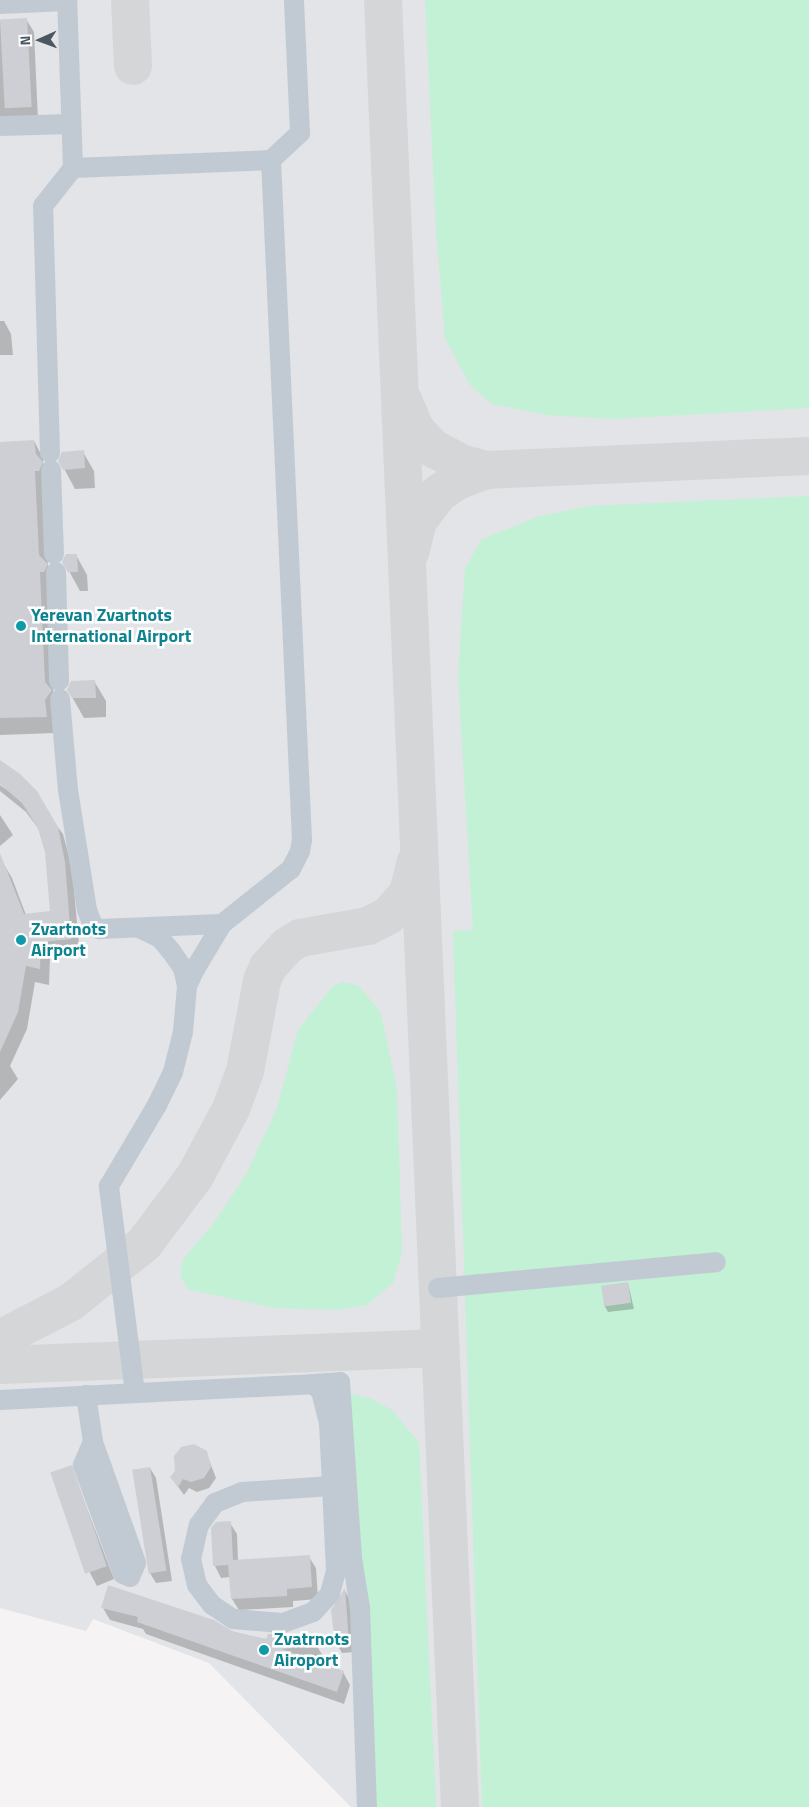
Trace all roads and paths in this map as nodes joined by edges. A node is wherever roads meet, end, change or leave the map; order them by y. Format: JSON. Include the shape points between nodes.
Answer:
{"nodes":[{"id":1,"x":294,"y":0,"type":"edge"},
{"id":2,"x":67,"y":1,"type":"edge"},
{"id":3,"x":0,"y":4,"type":"edge"},
{"id":4,"x":71,"y":124,"type":"junction"},
{"id":5,"x":0,"y":126,"type":"edge"},
{"id":6,"x":271,"y":160,"type":"junction"},
{"id":7,"x":73,"y":168,"type":"junction"},
{"id":8,"x":222,"y":924,"type":"junction"},
{"id":9,"x":138,"y":928,"type":"junction"},
{"id":10,"x":187,"y":986,"type":"junction"},
{"id":11,"x":716,"y":1262,"type":"dead end"},
{"id":12,"x":438,"y":1288,"type":"dead end"},
{"id":13,"x":313,"y":1384,"type":"junction"},
{"id":14,"x":135,"y":1393,"type":"junction"},
{"id":15,"x":86,"y":1395,"type":"junction"},
{"id":16,"x":0,"y":1400,"type":"edge"},
{"id":17,"x":93,"y":1442,"type":"junction"},
{"id":18,"x":332,"y":1486,"type":"junction"},
{"id":19,"x":366,"y":1807,"type":"edge"}],
"edges":[{"from":1,"to":6,"type":"lane","via":[[300,133]]},
{"from":2,"to":3,"type":"lane"},
{"from":2,"to":4,"type":"lane"},
{"from":4,"to":5,"type":"lane"},
{"from":4,"to":7,"type":"lane"},
{"from":6,"to":7,"type":"lane"},
{"from":6,"to":8,"type":"lane","via":[[302,840],[299,856],[291,869]]},
{"from":7,"to":9,"type":"lane","via":[[43,206],[60,690],[68,790],[89,920],[98,929]]},
{"from":8,"to":9,"type":"lane"},
{"from":8,"to":10,"type":"lane"},
{"from":9,"to":10,"type":"lane","via":[[160,938],[171,951],[183,968]]},
{"from":10,"to":14,"type":"lane","via":[[183,1032],[173,1072],[109,1186]]},
{"from":11,"to":12,"type":"lane"},
{"from":13,"to":14,"type":"lane"},
{"from":13,"to":18,"type":"lane","via":[[321,1391],[329,1422]]},
{"from":13,"to":19,"type":"lane","via":[[340,1382],[352,1558],[360,1608]]},
{"from":14,"to":15,"type":"lane"},
{"from":15,"to":16,"type":"lane"},
{"from":15,"to":17,"type":"lane"},
{"from":17,"to":17,"type":"lane","via":[[136,1563],[130,1577],[123,1574],[83,1465]]},
{"from":18,"to":18,"type":"lane","via":[[336,1571],[330,1594],[313,1612],[282,1623],[233,1619],[212,1605],[197,1585],[191,1558],[200,1525],[215,1503],[242,1492]]}]}
